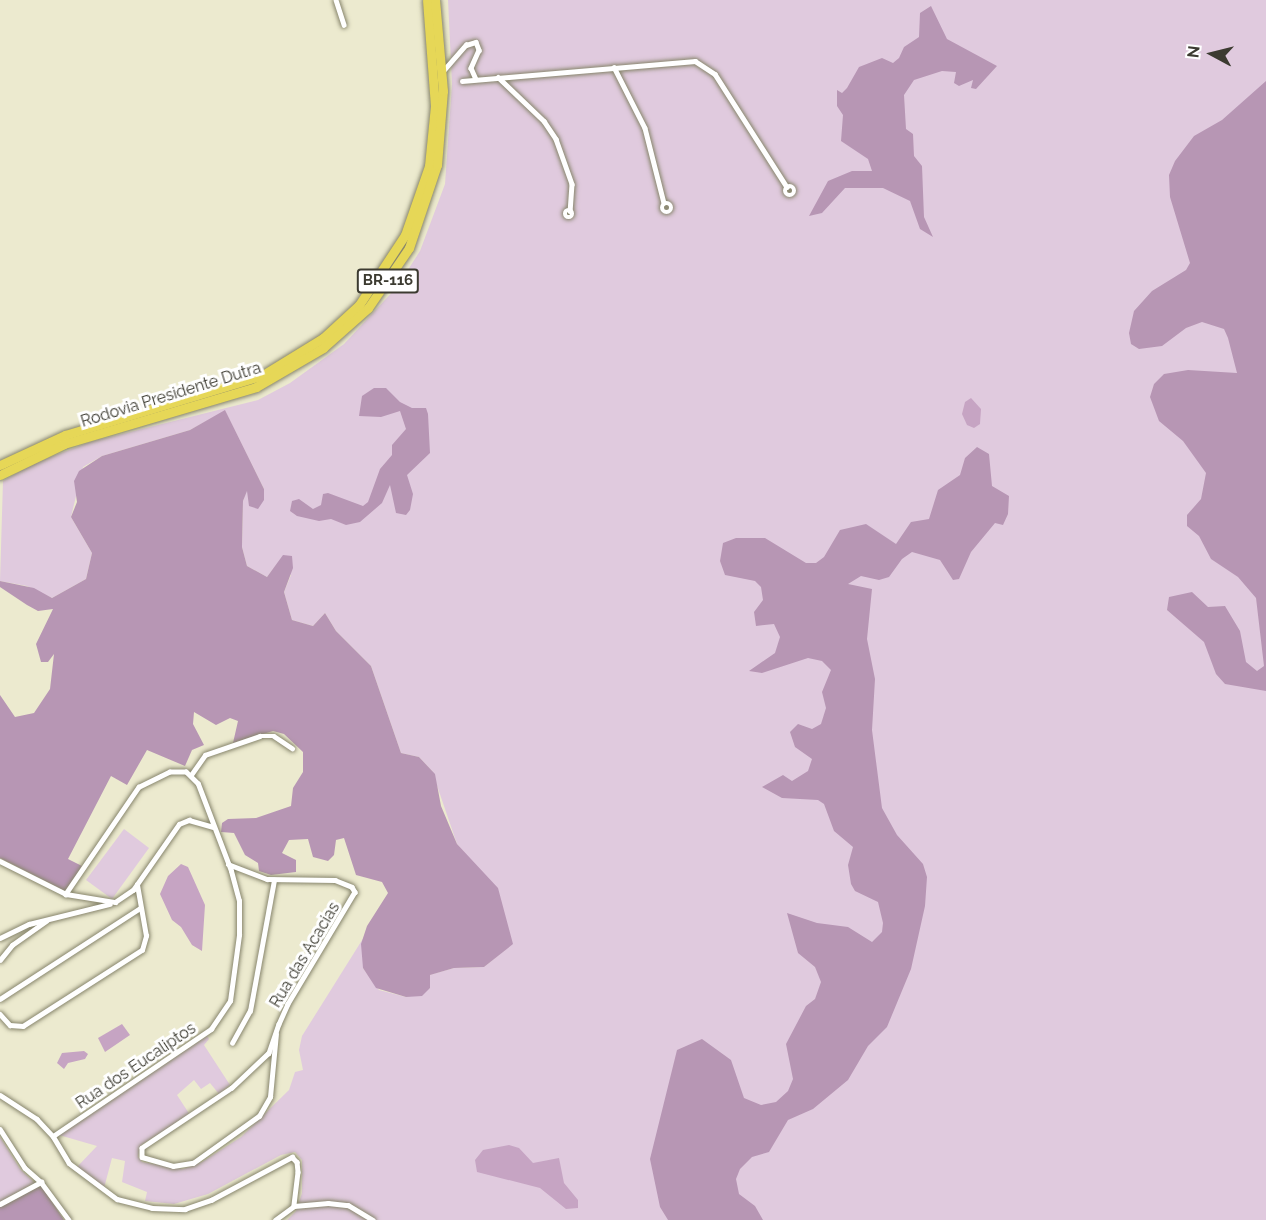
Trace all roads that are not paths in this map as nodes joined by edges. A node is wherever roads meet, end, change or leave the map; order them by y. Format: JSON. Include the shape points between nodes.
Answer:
{"nodes":[{"id":1,"x":336,"y":0,"type":"edge"},
{"id":2,"x":427,"y":0,"type":"edge"},
{"id":3,"x":435,"y":0,"type":"edge"},
{"id":4,"x":344,"y":25,"type":"dead end"},
{"id":5,"x":614,"y":67,"type":"junction"},
{"id":6,"x":441,"y":73,"type":"junction"},
{"id":7,"x":498,"y":77,"type":"junction"},
{"id":8,"x":476,"y":79,"type":"junction"},
{"id":9,"x":462,"y":81,"type":"dead end"},
{"id":10,"x":787,"y":187,"type":"dead end"},
{"id":11,"x":664,"y":203,"type":"dead end"},
{"id":12,"x":570,"y":211,"type":"dead end"},
{"id":13,"x":139,"y":418,"type":"junction"},
{"id":14,"x":98,"y":430,"type":"junction"},
{"id":15,"x":0,"y":465,"type":"edge"},
{"id":16,"x":0,"y":475,"type":"edge"},
{"id":17,"x":292,"y":748,"type":"dead end"},
{"id":18,"x":191,"y":775,"type":"junction"},
{"id":19,"x":213,"y":827,"type":"junction"},
{"id":20,"x":0,"y":861,"type":"edge"},
{"id":21,"x":228,"y":864,"type":"junction"},
{"id":22,"x":274,"y":880,"type":"junction"},
{"id":23,"x":137,"y":885,"type":"junction"},
{"id":24,"x":66,"y":894,"type":"junction"},
{"id":25,"x":115,"y":902,"type":"junction"},
{"id":26,"x":140,"y":908,"type":"junction"},
{"id":27,"x":51,"y":918,"type":"junction"},
{"id":28,"x":0,"y":938,"type":"edge"},
{"id":29,"x":0,"y":960,"type":"edge"},
{"id":30,"x":0,"y":999,"type":"edge"},
{"id":31,"x":0,"y":1014,"type":"edge"},
{"id":32,"x":276,"y":1034,"type":"junction"},
{"id":33,"x":232,"y":1043,"type":"dead end"},
{"id":34,"x":0,"y":1095,"type":"edge"},
{"id":35,"x":0,"y":1129,"type":"edge"},
{"id":36,"x":53,"y":1136,"type":"junction"},
{"id":37,"x":41,"y":1182,"type":"junction"},
{"id":38,"x":0,"y":1204,"type":"edge"},
{"id":39,"x":294,"y":1206,"type":"junction"},
{"id":40,"x":69,"y":1220,"type":"edge"},
{"id":41,"x":275,"y":1220,"type":"edge"},
{"id":42,"x":373,"y":1220,"type":"edge"}],
"edges":[{"from":1,"to":4,"type":"street"},
{"from":2,"to":13,"type":"highway","name":"Rodovia Presidente Dutra","number":"BR-116","via":[[435,106],[429,166],[412,220],[375,285],[343,321],[283,365]]},
{"from":3,"to":6,"type":"highway","name":"Rodovia Presidente Dutra","number":"BR-116"},
{"from":5,"to":7,"type":"street"},
{"from":5,"to":10,"type":"street","via":[[690,61],[706,66],[715,74]]},
{"from":5,"to":11,"type":"street","via":[[645,128]]},
{"from":6,"to":8,"type":"street","via":[[474,42],[479,46],[471,66]]},
{"from":6,"to":13,"type":"highway","name":"Rodovia Presidente Dutra","number":"BR-116","via":[[442,128],[427,203],[409,248],[368,308],[323,348],[278,377],[256,387]]},
{"from":7,"to":8,"type":"street"},
{"from":7,"to":12,"type":"street","via":[[544,121],[556,139],[572,184]]},
{"from":8,"to":9,"type":"street"},
{"from":13,"to":14,"type":"highway","name":"Rodovia Presidente Dutra","number":"BR-116"},
{"from":14,"to":15,"type":"highway","name":"Rodovia Presidente Dutra","number":"BR-116","via":[[42,443]]},
{"from":14,"to":16,"type":"highway","name":"Rodovia Presidente Dutra","number":"BR-116"},
{"from":17,"to":18,"type":"street","via":[[274,736],[260,736],[200,757]]},
{"from":18,"to":19,"type":"street","name":"Rua dos Eucaliptos"},
{"from":18,"to":24,"type":"street","via":[[170,772],[139,787]]},
{"from":19,"to":21,"type":"street","name":"Rua dos Eucaliptos"},
{"from":19,"to":23,"type":"street","via":[[189,820],[179,824]]},
{"from":20,"to":24,"type":"street"},
{"from":21,"to":22,"type":"street"},
{"from":21,"to":36,"type":"street","name":"Rua dos Eucaliptos","via":[[239,902],[239,935],[234,987],[222,1017],[197,1041]]},
{"from":22,"to":32,"type":"street","name":"Rua das Acacias","via":[[326,878],[355,890],[288,1004]]},
{"from":22,"to":33,"type":"street","via":[[250,1011]]},
{"from":23,"to":25,"type":"street"},
{"from":23,"to":26,"type":"street"},
{"from":24,"to":25,"type":"street"},
{"from":25,"to":27,"type":"street"},
{"from":26,"to":30,"type":"street"},
{"from":26,"to":31,"type":"street","via":[[146,936],[142,950],[23,1026],[10,1025]]},
{"from":27,"to":28,"type":"street"},
{"from":27,"to":29,"type":"street","via":[[28,932]]},
{"from":32,"to":32,"type":"street","via":[[268,1053],[255,1068],[216,1100],[142,1148],[141,1157],[173,1166],[193,1162],[259,1116],[270,1097]]},
{"from":34,"to":36,"type":"street","via":[[37,1119]]},
{"from":35,"to":37,"type":"street","via":[[25,1168]]},
{"from":36,"to":39,"type":"street","via":[[69,1163],[99,1188],[126,1202],[170,1210],[212,1200],[284,1160],[296,1158]]},
{"from":37,"to":38,"type":"street"},
{"from":37,"to":40,"type":"street"},
{"from":39,"to":41,"type":"street"},
{"from":39,"to":42,"type":"street","via":[[338,1203]]}]}
